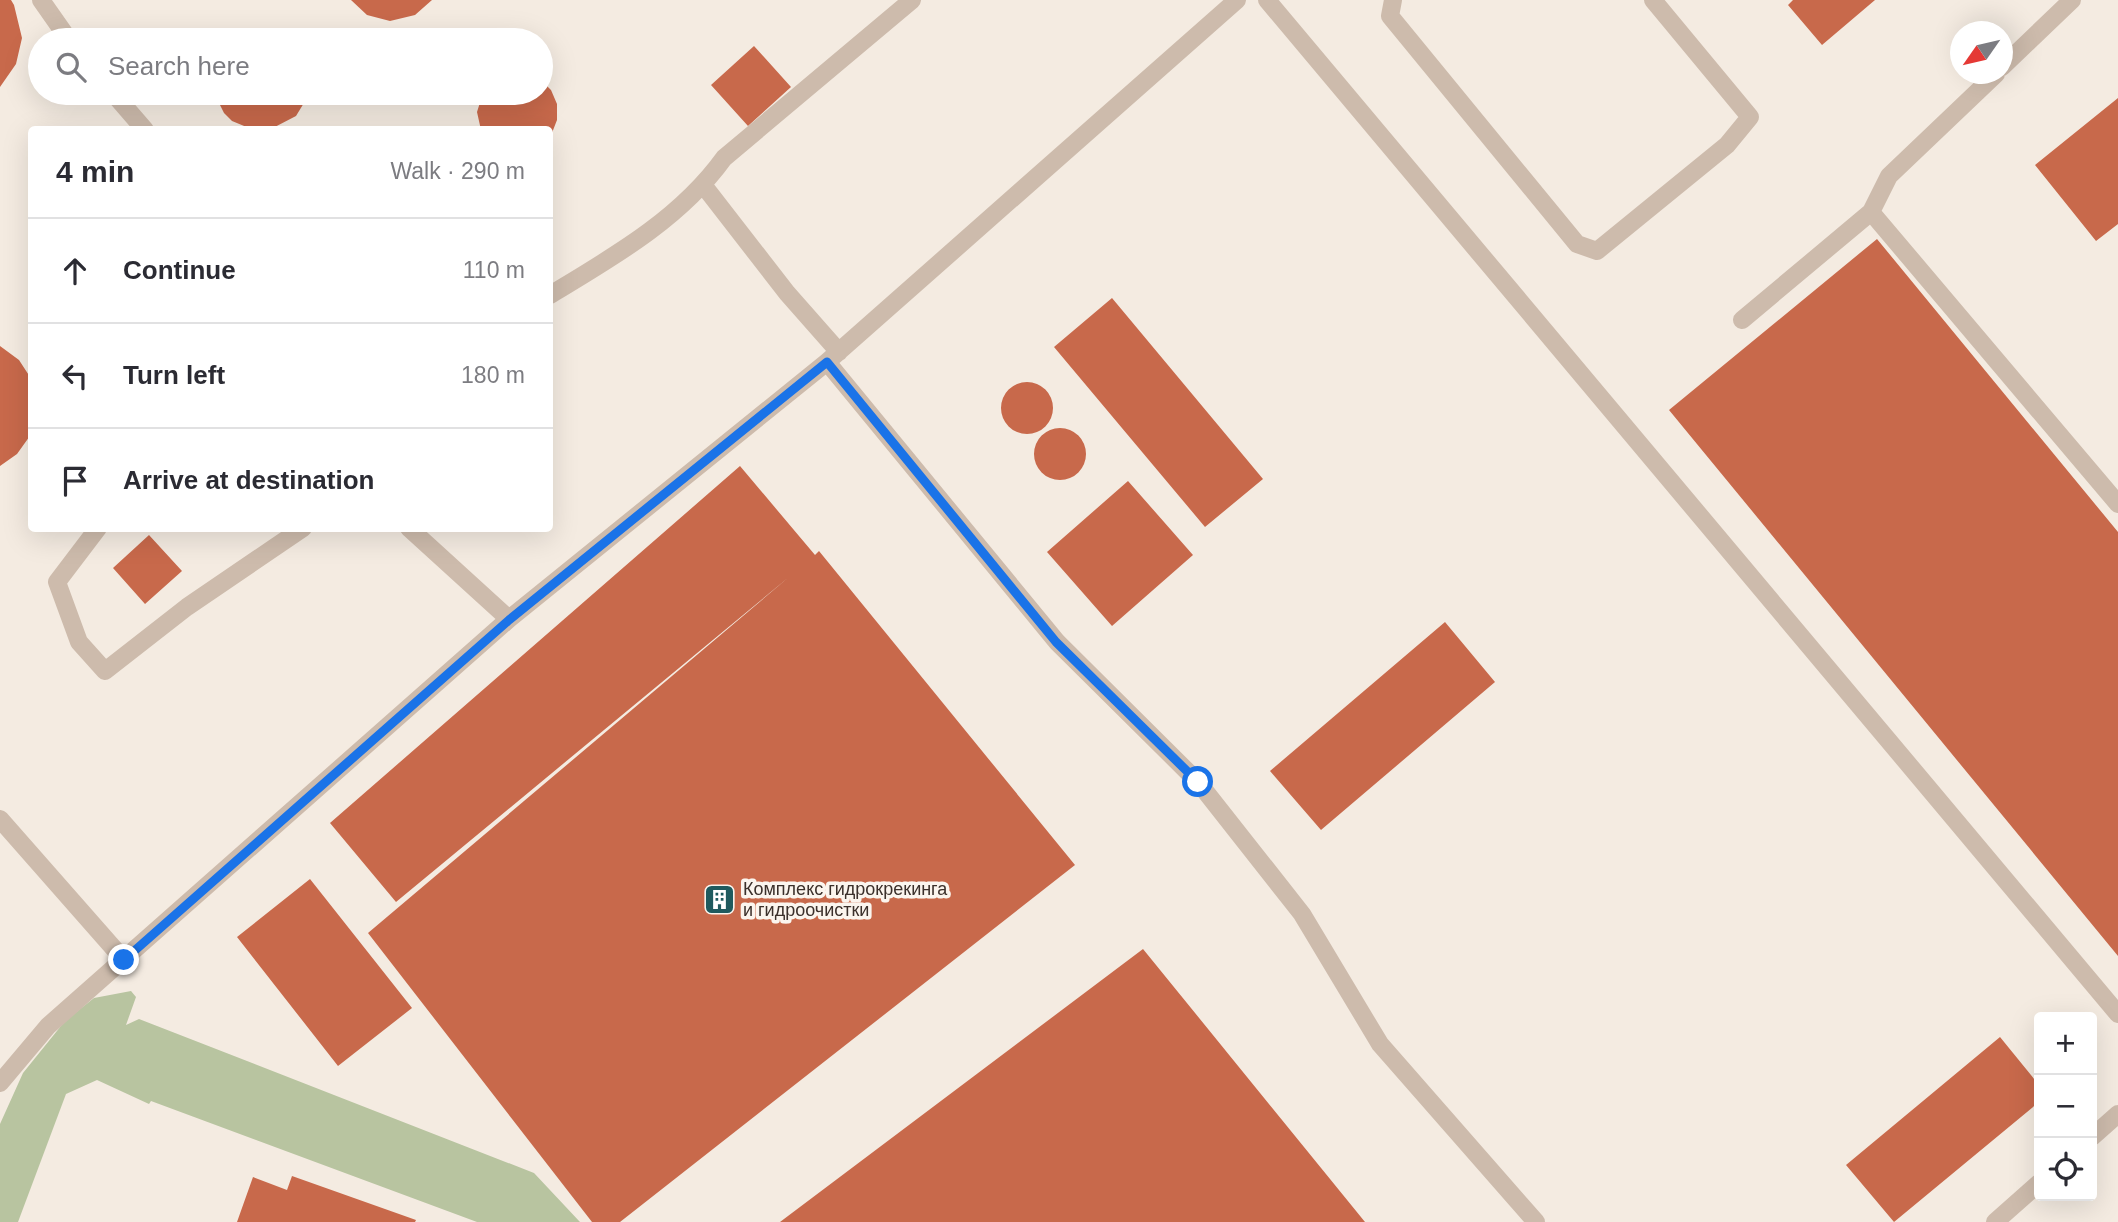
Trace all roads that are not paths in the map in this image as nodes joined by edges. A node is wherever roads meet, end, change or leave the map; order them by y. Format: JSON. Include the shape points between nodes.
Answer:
{"nodes":[{"id":1,"x":41,"y":0,"type":"edge"},
{"id":2,"x":912,"y":0,"type":"edge"},
{"id":3,"x":1237,"y":0,"type":"edge"},
{"id":4,"x":1267,"y":0,"type":"edge"},
{"id":5,"x":1393,"y":0,"type":"edge"},
{"id":6,"x":1653,"y":0,"type":"edge"},
{"id":7,"x":2072,"y":0,"type":"edge"},
{"id":8,"x":61,"y":28,"type":"edge"},
{"id":9,"x":2013,"y":57,"type":"edge"},
{"id":10,"x":1986,"y":84,"type":"edge"},
{"id":11,"x":123,"y":105,"type":"edge"},
{"id":12,"x":142,"y":126,"type":"edge"},
{"id":13,"x":704,"y":187,"type":"junction"},
{"id":14,"x":1871,"y":212,"type":"junction"},
{"id":15,"x":553,"y":293,"type":"edge"},
{"id":16,"x":1742,"y":320,"type":"dead end"},
{"id":17,"x":833,"y":357,"type":"junction"},
{"id":18,"x":2118,"y":504,"type":"edge"},
{"id":19,"x":95,"y":532,"type":"edge"},
{"id":20,"x":297,"y":532,"type":"edge"},
{"id":21,"x":414,"y":532,"type":"edge"},
{"id":22,"x":509,"y":620,"type":"junction"},
{"id":23,"x":0,"y":819,"type":"edge"},
{"id":24,"x":124,"y":960,"type":"junction"},
{"id":25,"x":2118,"y":1014,"type":"edge"},
{"id":26,"x":0,"y":1083,"type":"edge"},
{"id":27,"x":2118,"y":1114,"type":"edge"},
{"id":28,"x":2097,"y":1133,"type":"edge"},
{"id":29,"x":2034,"y":1187,"type":"edge"},
{"id":30,"x":1536,"y":1222,"type":"edge"},
{"id":31,"x":1995,"y":1222,"type":"edge"}],
"edges":[{"from":1,"to":8,"type":"lane"},
{"from":2,"to":13,"type":"lane","via":[[724,158]]},
{"from":3,"to":17,"type":"lane"},
{"from":4,"to":25,"type":"lane"},
{"from":5,"to":6,"type":"lane","via":[[1390,16],[1577,244],[1597,251],[1727,145],[1750,117]]},
{"from":7,"to":9,"type":"lane"},
{"from":10,"to":14,"type":"lane","via":[[1889,176]]},
{"from":11,"to":12,"type":"lane"},
{"from":13,"to":15,"type":"lane","via":[[628,248]]},
{"from":13,"to":17,"type":"lane"},
{"from":14,"to":16,"type":"lane"},
{"from":14,"to":18,"type":"lane"},
{"from":17,"to":22,"type":"lane"},
{"from":17,"to":30,"type":"lane","via":[[1056,642],[1198,782],[1301,914],[1380,1044]]},
{"from":19,"to":20,"type":"lane","via":[[57,582],[79,642],[105,671],[187,607]]},
{"from":21,"to":22,"type":"lane"},
{"from":22,"to":24,"type":"lane"},
{"from":23,"to":24,"type":"lane"},
{"from":24,"to":26,"type":"lane","via":[[48,1026]]},
{"from":27,"to":28,"type":"lane"},
{"from":29,"to":31,"type":"lane"}]}
